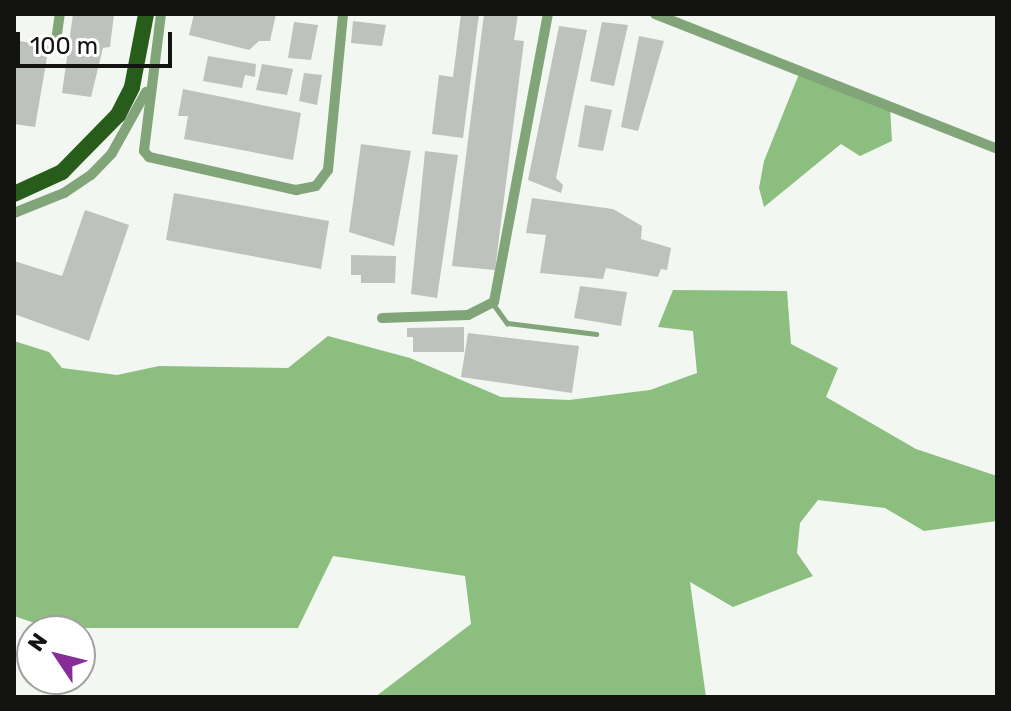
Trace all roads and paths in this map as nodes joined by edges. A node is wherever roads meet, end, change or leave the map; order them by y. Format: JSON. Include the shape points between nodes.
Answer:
{"nodes":[{"id":1,"x":60,"y":14,"type":"edge"},
{"id":2,"x":146,"y":14,"type":"edge"},
{"id":3,"x":161,"y":14,"type":"edge"},
{"id":4,"x":343,"y":14,"type":"edge"},
{"id":5,"x":548,"y":14,"type":"edge"},
{"id":6,"x":655,"y":14,"type":"edge"},
{"id":7,"x":681,"y":19,"type":"edge"},
{"id":8,"x":56,"y":41,"type":"dead end"},
{"id":9,"x":151,"y":83,"type":"junction"},
{"id":10,"x":997,"y":149,"type":"edge"},
{"id":11,"x":14,"y":194,"type":"edge"},
{"id":12,"x":14,"y":213,"type":"edge"},
{"id":13,"x":493,"y":303,"type":"junction"},
{"id":14,"x":382,"y":318,"type":"dead end"},
{"id":15,"x":596,"y":334,"type":"dead end"}],
"edges":[{"from":1,"to":8,"type":"street"},
{"from":2,"to":11,"type":"main road","via":[[132,87],[118,115],[62,172]]},
{"from":3,"to":9,"type":"street"},
{"from":4,"to":9,"type":"street","via":[[328,170],[307,190],[149,157],[142,141]]},
{"from":5,"to":13,"type":"street"},
{"from":6,"to":7,"type":"street"},
{"from":7,"to":10,"type":"street"},
{"from":9,"to":12,"type":"street","via":[[126,133],[91,175],[64,193]]},
{"from":13,"to":14,"type":"street","via":[[468,315]]},
{"from":13,"to":15,"type":"lane","via":[[507,323]]}]}
